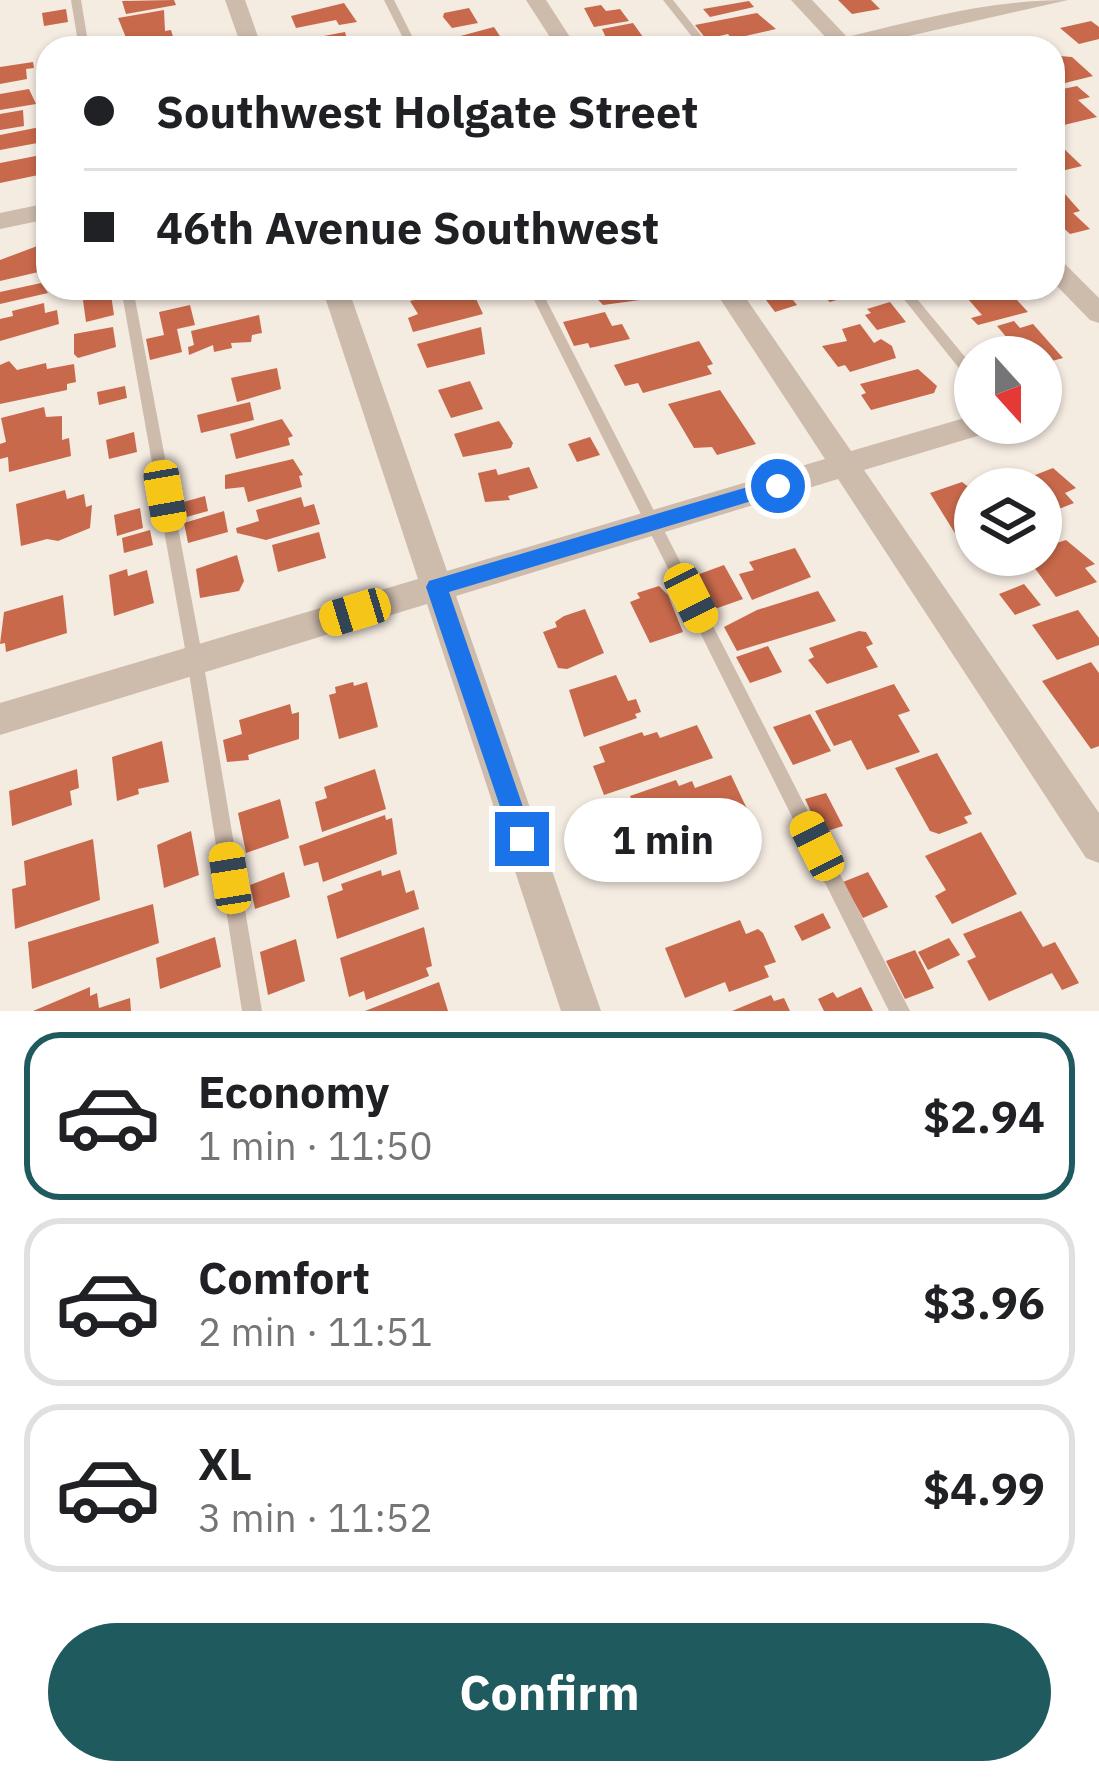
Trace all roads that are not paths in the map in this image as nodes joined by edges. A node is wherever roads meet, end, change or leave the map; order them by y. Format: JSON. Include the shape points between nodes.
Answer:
{"nodes":[{"id":1,"x":76,"y":0,"type":"edge"},
{"id":2,"x":235,"y":0,"type":"edge"},
{"id":3,"x":389,"y":0,"type":"edge"},
{"id":4,"x":536,"y":0,"type":"edge"},
{"id":5,"x":668,"y":0,"type":"edge"},
{"id":6,"x":801,"y":0,"type":"edge"},
{"id":7,"x":1058,"y":0,"type":"edge"},
{"id":8,"x":82,"y":36,"type":"edge"},
{"id":9,"x":248,"y":36,"type":"edge"},
{"id":10,"x":407,"y":36,"type":"edge"},
{"id":11,"x":559,"y":36,"type":"edge"},
{"id":12,"x":696,"y":36,"type":"edge"},
{"id":13,"x":830,"y":36,"type":"edge"},
{"id":14,"x":880,"y":36,"type":"edge"},
{"id":15,"x":36,"y":214,"type":"edge"},
{"id":16,"x":0,"y":221,"type":"edge"},
{"id":17,"x":1065,"y":279,"type":"edge"},
{"id":18,"x":129,"y":300,"type":"edge"},
{"id":19,"x":338,"y":300,"type":"edge"},
{"id":20,"x":540,"y":300,"type":"edge"},
{"id":21,"x":734,"y":300,"type":"edge"},
{"id":22,"x":911,"y":300,"type":"edge"},
{"id":23,"x":1099,"y":314,"type":"edge"},
{"id":24,"x":954,"y":352,"type":"edge"},
{"id":25,"x":954,"y":432,"type":"edge"},
{"id":26,"x":845,"y":467,"type":"junction"},
{"id":27,"x":653,"y":523,"type":"junction"},
{"id":28,"x":436,"y":587,"type":"junction"},
{"id":29,"x":195,"y":660,"type":"junction"},
{"id":30,"x":0,"y":719,"type":"edge"},
{"id":31,"x":1099,"y":845,"type":"edge"},
{"id":32,"x":252,"y":1011,"type":"edge"},
{"id":33,"x":580,"y":1011,"type":"edge"},
{"id":34,"x":900,"y":1011,"type":"edge"}],
"edges":[{"from":1,"to":8,"type":"lane"},
{"from":2,"to":9,"type":"street"},
{"from":3,"to":10,"type":"lane"},
{"from":4,"to":11,"type":"street"},
{"from":5,"to":12,"type":"lane"},
{"from":6,"to":13,"type":"street"},
{"from":7,"to":14,"type":"street"},
{"from":15,"to":16,"type":"street"},
{"from":17,"to":23,"type":"street"},
{"from":18,"to":29,"type":"lane"},
{"from":19,"to":28,"type":"street"},
{"from":20,"to":27,"type":"lane"},
{"from":21,"to":26,"type":"street"},
{"from":22,"to":24,"type":"lane"},
{"from":25,"to":26,"type":"street"},
{"from":26,"to":27,"type":"street"},
{"from":26,"to":31,"type":"street"},
{"from":27,"to":28,"type":"street"},
{"from":27,"to":34,"type":"lane"},
{"from":28,"to":29,"type":"street"},
{"from":28,"to":33,"type":"street"},
{"from":29,"to":30,"type":"street"},
{"from":29,"to":32,"type":"lane"}]}
